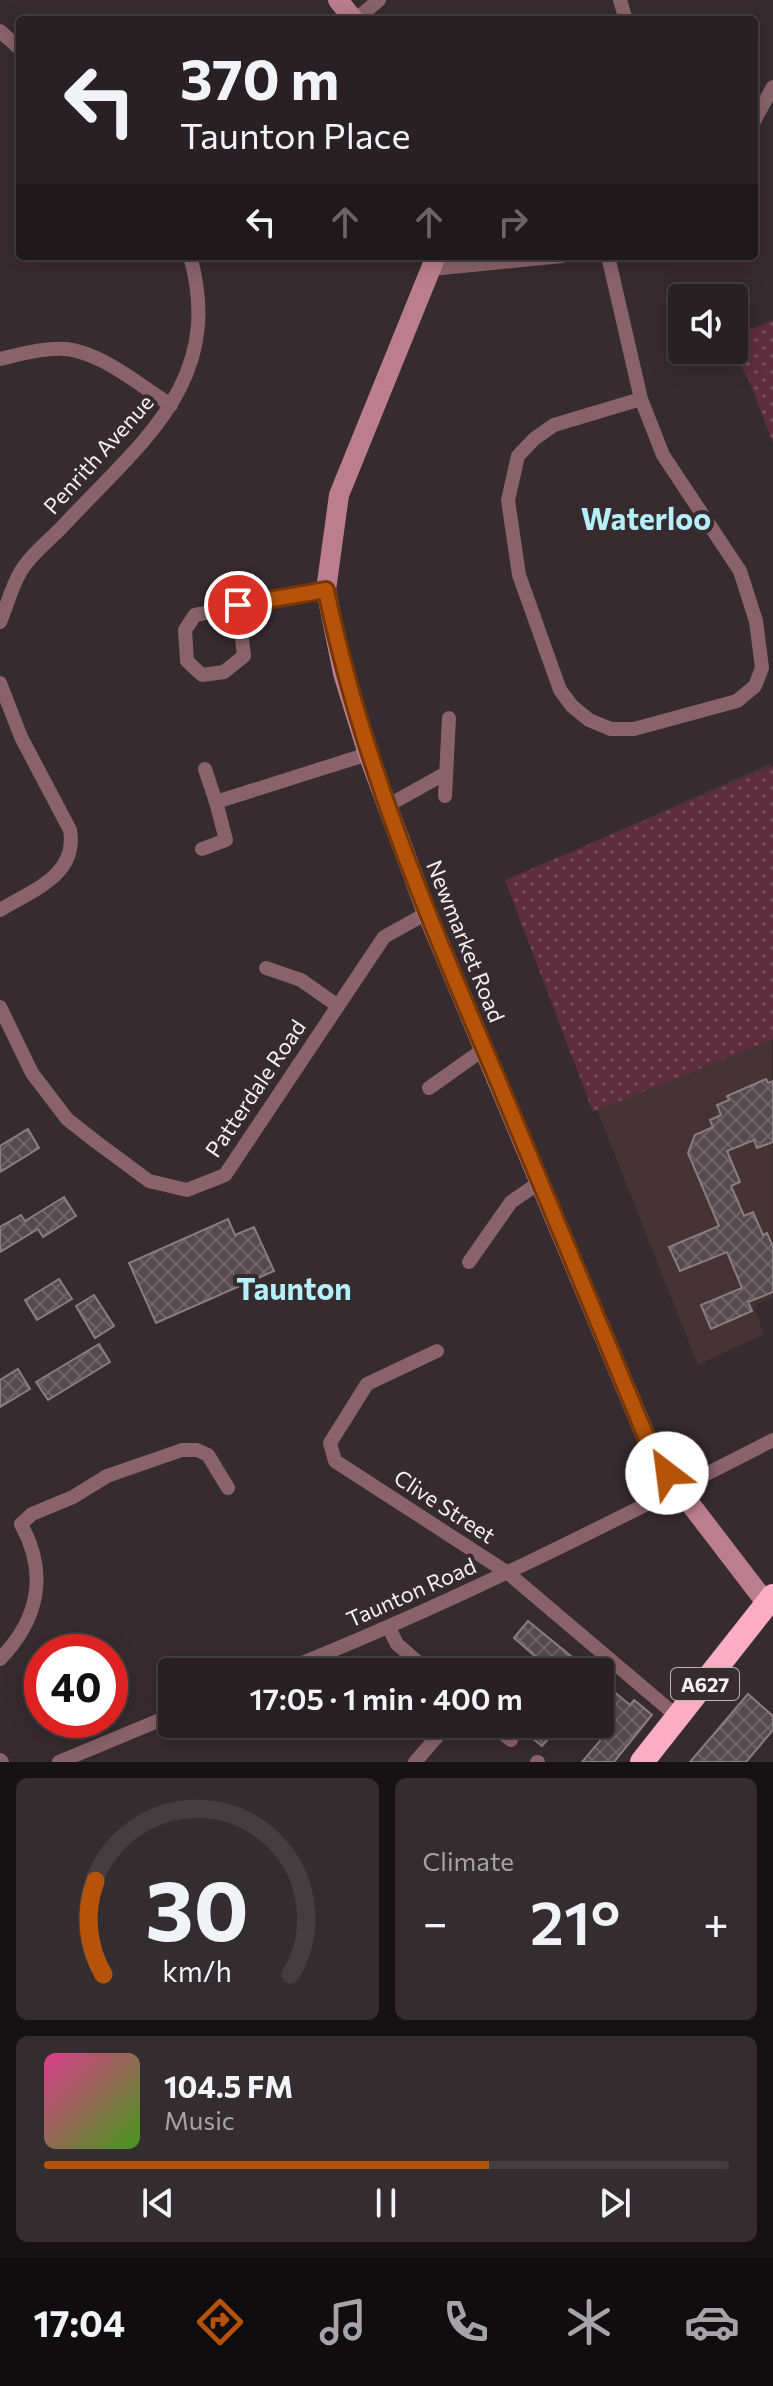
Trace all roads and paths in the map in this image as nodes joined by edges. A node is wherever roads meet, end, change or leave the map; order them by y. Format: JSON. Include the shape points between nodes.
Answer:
{"nodes":[{"id":1,"x":338,"y":0,"type":"edge"},
{"id":2,"x":379,"y":0,"type":"edge"},
{"id":3,"x":352,"y":16,"type":"edge"},
{"id":4,"x":360,"y":16,"type":"edge"},
{"id":5,"x":0,"y":31,"type":"edge"},
{"id":6,"x":16,"y":45,"type":"edge"},
{"id":7,"x":773,"y":87,"type":"edge"},
{"id":8,"x":758,"y":114,"type":"edge"},
{"id":9,"x":191,"y":260,"type":"edge"},
{"id":10,"x":489,"y":260,"type":"edge"},
{"id":11,"x":609,"y":260,"type":"edge"},
{"id":12,"x":434,"y":263,"type":"edge"},
{"id":13,"x":0,"y":359,"type":"edge"},
{"id":14,"x":641,"y":399,"type":"junction"},
{"id":15,"x":171,"y":405,"type":"junction"},
{"id":16,"x":326,"y":590,"type":"junction"},
{"id":17,"x":238,"y":605,"type":"junction"},
{"id":18,"x":0,"y":622,"type":"edge"},
{"id":19,"x":0,"y":683,"type":"edge"},
{"id":20,"x":449,"y":718,"type":"dead end"},
{"id":21,"x":368,"y":754,"type":"junction"},
{"id":22,"x":205,"y":769,"type":"dead end"},
{"id":23,"x":446,"y":773,"type":"junction"},
{"id":24,"x":445,"y":796,"type":"dead end"},
{"id":25,"x":216,"y":802,"type":"junction"},
{"id":26,"x":387,"y":806,"type":"junction"},
{"id":27,"x":202,"y":849,"type":"dead end"},
{"id":28,"x":0,"y":910,"type":"edge"},
{"id":29,"x":427,"y":913,"type":"junction"},
{"id":30,"x":266,"y":968,"type":"dead end"},
{"id":31,"x":338,"y":1006,"type":"junction"},
{"id":32,"x":2,"y":1015,"type":"edge"},
{"id":33,"x":484,"y":1049,"type":"junction"},
{"id":34,"x":429,"y":1088,"type":"dead end"},
{"id":35,"x":540,"y":1182,"type":"junction"},
{"id":36,"x":469,"y":1262,"type":"dead end"},
{"id":37,"x":437,"y":1351,"type":"dead end"},
{"id":38,"x":773,"y":1440,"type":"edge"},
{"id":39,"x":228,"y":1488,"type":"dead end"},
{"id":40,"x":679,"y":1488,"type":"junction"},
{"id":41,"x":508,"y":1573,"type":"junction"},
{"id":42,"x":771,"y":1604,"type":"edge"},
{"id":43,"x":389,"y":1628,"type":"junction"},
{"id":44,"x":315,"y":1658,"type":"edge"},
{"id":45,"x":413,"y":1658,"type":"edge"},
{"id":46,"x":0,"y":1659,"type":"edge"},
{"id":47,"x":679,"y":1718,"type":"junction"},
{"id":48,"x":158,"y":1721,"type":"edge"},
{"id":49,"x":436,"y":1738,"type":"edge"},
{"id":50,"x":508,"y":1738,"type":"edge"},
{"id":51,"x":511,"y":1740,"type":"dead end"},
{"id":52,"x":59,"y":1762,"type":"edge"},
{"id":53,"x":415,"y":1762,"type":"edge"},
{"id":54,"x":642,"y":1762,"type":"edge"}],
"edges":[{"from":1,"to":3,"type":"street"},
{"from":2,"to":4,"type":"street"},
{"from":5,"to":6,"type":"street"},
{"from":7,"to":8,"type":"street"},
{"from":9,"to":15,"type":"street","name":"Penrith Avenue","via":[[200,295],[196,345],[186,382]]},
{"from":10,"to":12,"type":"street"},
{"from":11,"to":14,"type":"street"},
{"from":12,"to":16,"type":"street","name":"Newmarket Road","via":[[339,495]]},
{"from":13,"to":15,"type":"street","via":[[45,349],[68,350],[97,360]]},
{"from":14,"to":14,"type":"street","via":[[554,425],[534,439],[518,456],[508,500],[519,575],[560,690],[589,720],[611,729],[634,729],[737,701],[755,686],[762,668],[756,621],[740,571],[663,455]]},
{"from":15,"to":18,"type":"street","name":"Penrith Avenue","via":[[21,571]]},
{"from":16,"to":17,"type":"street"},
{"from":16,"to":21,"type":"street","name":"Newmarket Road","via":[[343,673]]},
{"from":17,"to":17,"type":"street","via":[[244,656],[224,672],[202,675],[187,661],[185,630],[195,615]]},
{"from":19,"to":28,"type":"street","via":[[21,737],[70,830],[72,846],[58,875]]},
{"from":20,"to":23,"type":"street"},
{"from":21,"to":25,"type":"street"},
{"from":21,"to":26,"type":"street","name":"Newmarket Road"},
{"from":22,"to":25,"type":"street"},
{"from":23,"to":24,"type":"street"},
{"from":23,"to":26,"type":"street"},
{"from":25,"to":27,"type":"street","via":[[226,840]]},
{"from":26,"to":29,"type":"street","name":"Newmarket Road"},
{"from":29,"to":31,"type":"street","name":"Patterdale Road","via":[[384,937]]},
{"from":29,"to":33,"type":"street","name":"Newmarket Road"},
{"from":30,"to":31,"type":"street","via":[[301,980]]},
{"from":31,"to":32,"type":"street","name":"Patterdale Road","via":[[225,1175],[187,1190],[149,1181],[67,1119],[32,1073]]},
{"from":33,"to":34,"type":"street"},
{"from":33,"to":35,"type":"street","name":"Newmarket Road"},
{"from":35,"to":36,"type":"street","via":[[511,1202]]},
{"from":35,"to":40,"type":"street","name":"Newmarket Road","via":[[655,1458]]},
{"from":37,"to":41,"type":"street","name":"Clive Street","via":[[367,1384],[330,1443],[331,1453],[335,1461]]},
{"from":38,"to":40,"type":"street","name":"Taunton Road"},
{"from":39,"to":46,"type":"street","via":[[208,1455],[182,1450],[107,1476],[32,1514],[21,1524],[32,1543],[38,1583],[25,1629]]},
{"from":40,"to":41,"type":"street","name":"Taunton Road"},
{"from":40,"to":42,"type":"street","name":"Newmarket Road"},
{"from":41,"to":43,"type":"street","name":"Taunton Road"},
{"from":41,"to":47,"type":"street","name":"Clive Street"},
{"from":42,"to":47,"type":"highway","number":"A627"},
{"from":43,"to":44,"type":"street","name":"Taunton Road"},
{"from":43,"to":45,"type":"street"},
{"from":47,"to":54,"type":"highway","number":"A627"},
{"from":48,"to":52,"type":"street"},
{"from":49,"to":53,"type":"street"},
{"from":50,"to":51,"type":"street"}]}
